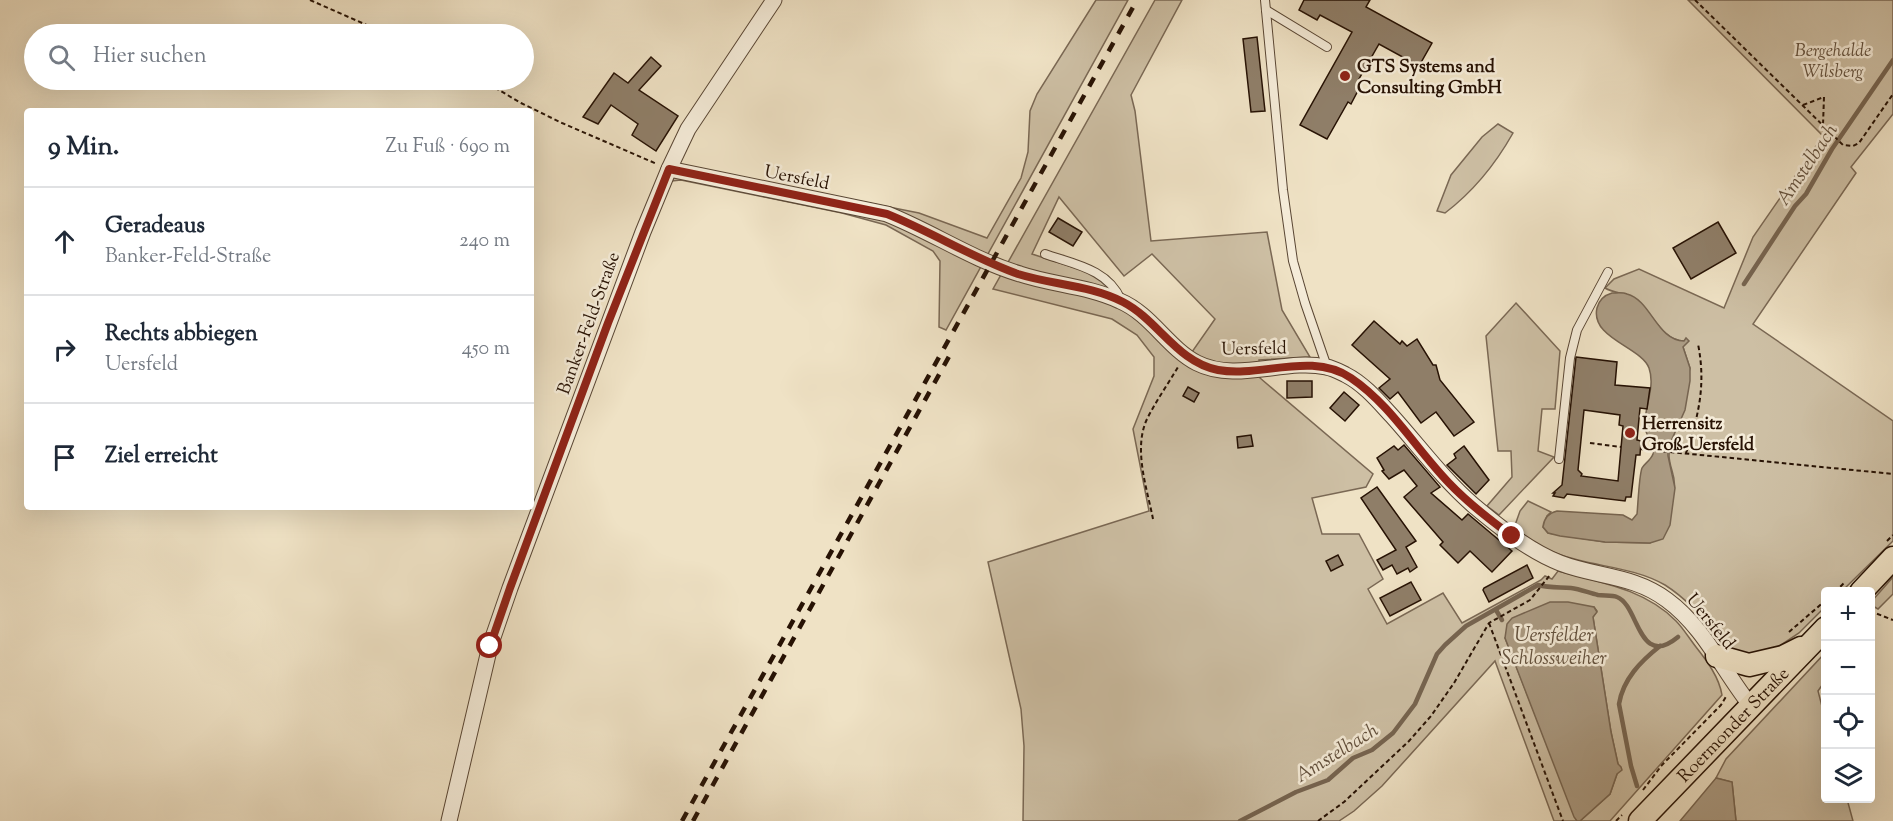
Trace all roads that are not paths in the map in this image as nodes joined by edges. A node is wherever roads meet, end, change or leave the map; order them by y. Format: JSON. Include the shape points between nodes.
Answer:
{"nodes":[{"id":1,"x":774,"y":0,"type":"edge"},
{"id":2,"x":1265,"y":0,"type":"edge"},
{"id":3,"x":1266,"y":10,"type":"junction"},
{"id":4,"x":1326,"y":47,"type":"dead end"},
{"id":5,"x":669,"y":169,"type":"junction"},
{"id":6,"x":1045,"y":254,"type":"dead end"},
{"id":7,"x":1608,"y":272,"type":"dead end"},
{"id":8,"x":1121,"y":301,"type":"junction"},
{"id":9,"x":1327,"y":367,"type":"junction"},
{"id":10,"x":1559,"y":459,"type":"dead end"},
{"id":11,"x":1893,"y":558,"type":"edge"},
{"id":12,"x":1865,"y":587,"type":"edge"},
{"id":13,"x":1818,"y":636,"type":"edge"},
{"id":14,"x":1717,"y":656,"type":"junction"},
{"id":15,"x":1751,"y":706,"type":"junction"},
{"id":16,"x":1631,"y":818,"type":"edge"},
{"id":17,"x":448,"y":821,"type":"edge"}],
"edges":[{"from":1,"to":5,"type":"street","name":"Banker-Feld-Straße","via":[[688,129]]},
{"from":2,"to":3,"type":"lane"},
{"from":3,"to":4,"type":"lane"},
{"from":3,"to":9,"type":"lane","via":[[1293,261]]},
{"from":5,"to":8,"type":"street","name":"Uersfeld","via":[[887,214],[1021,275]]},
{"from":5,"to":17,"type":"street","name":"Banker-Feld-Straße","via":[[490,646]]},
{"from":6,"to":8,"type":"lane","via":[[1105,278],[1116,287]]},
{"from":7,"to":10,"type":"lane","via":[[1577,330],[1570,358]]},
{"from":8,"to":9,"type":"street","name":"Uersfeld","via":[[1197,363],[1233,371]]},
{"from":9,"to":14,"type":"street","name":"Uersfeld","via":[[1349,376],[1373,395],[1449,483],[1498,525],[1558,562],[1648,588],[1688,618]]},
{"from":11,"to":12,"type":"main road"},
{"from":13,"to":14,"type":"main road","via":[[1783,657],[1764,663],[1749,664]]},
{"from":13,"to":15,"type":"main road","name":"Roermonder Straße"},
{"from":14,"to":15,"type":"street","name":"Uersfeld"},
{"from":15,"to":16,"type":"main road","name":"Roermonder Straße"}]}
